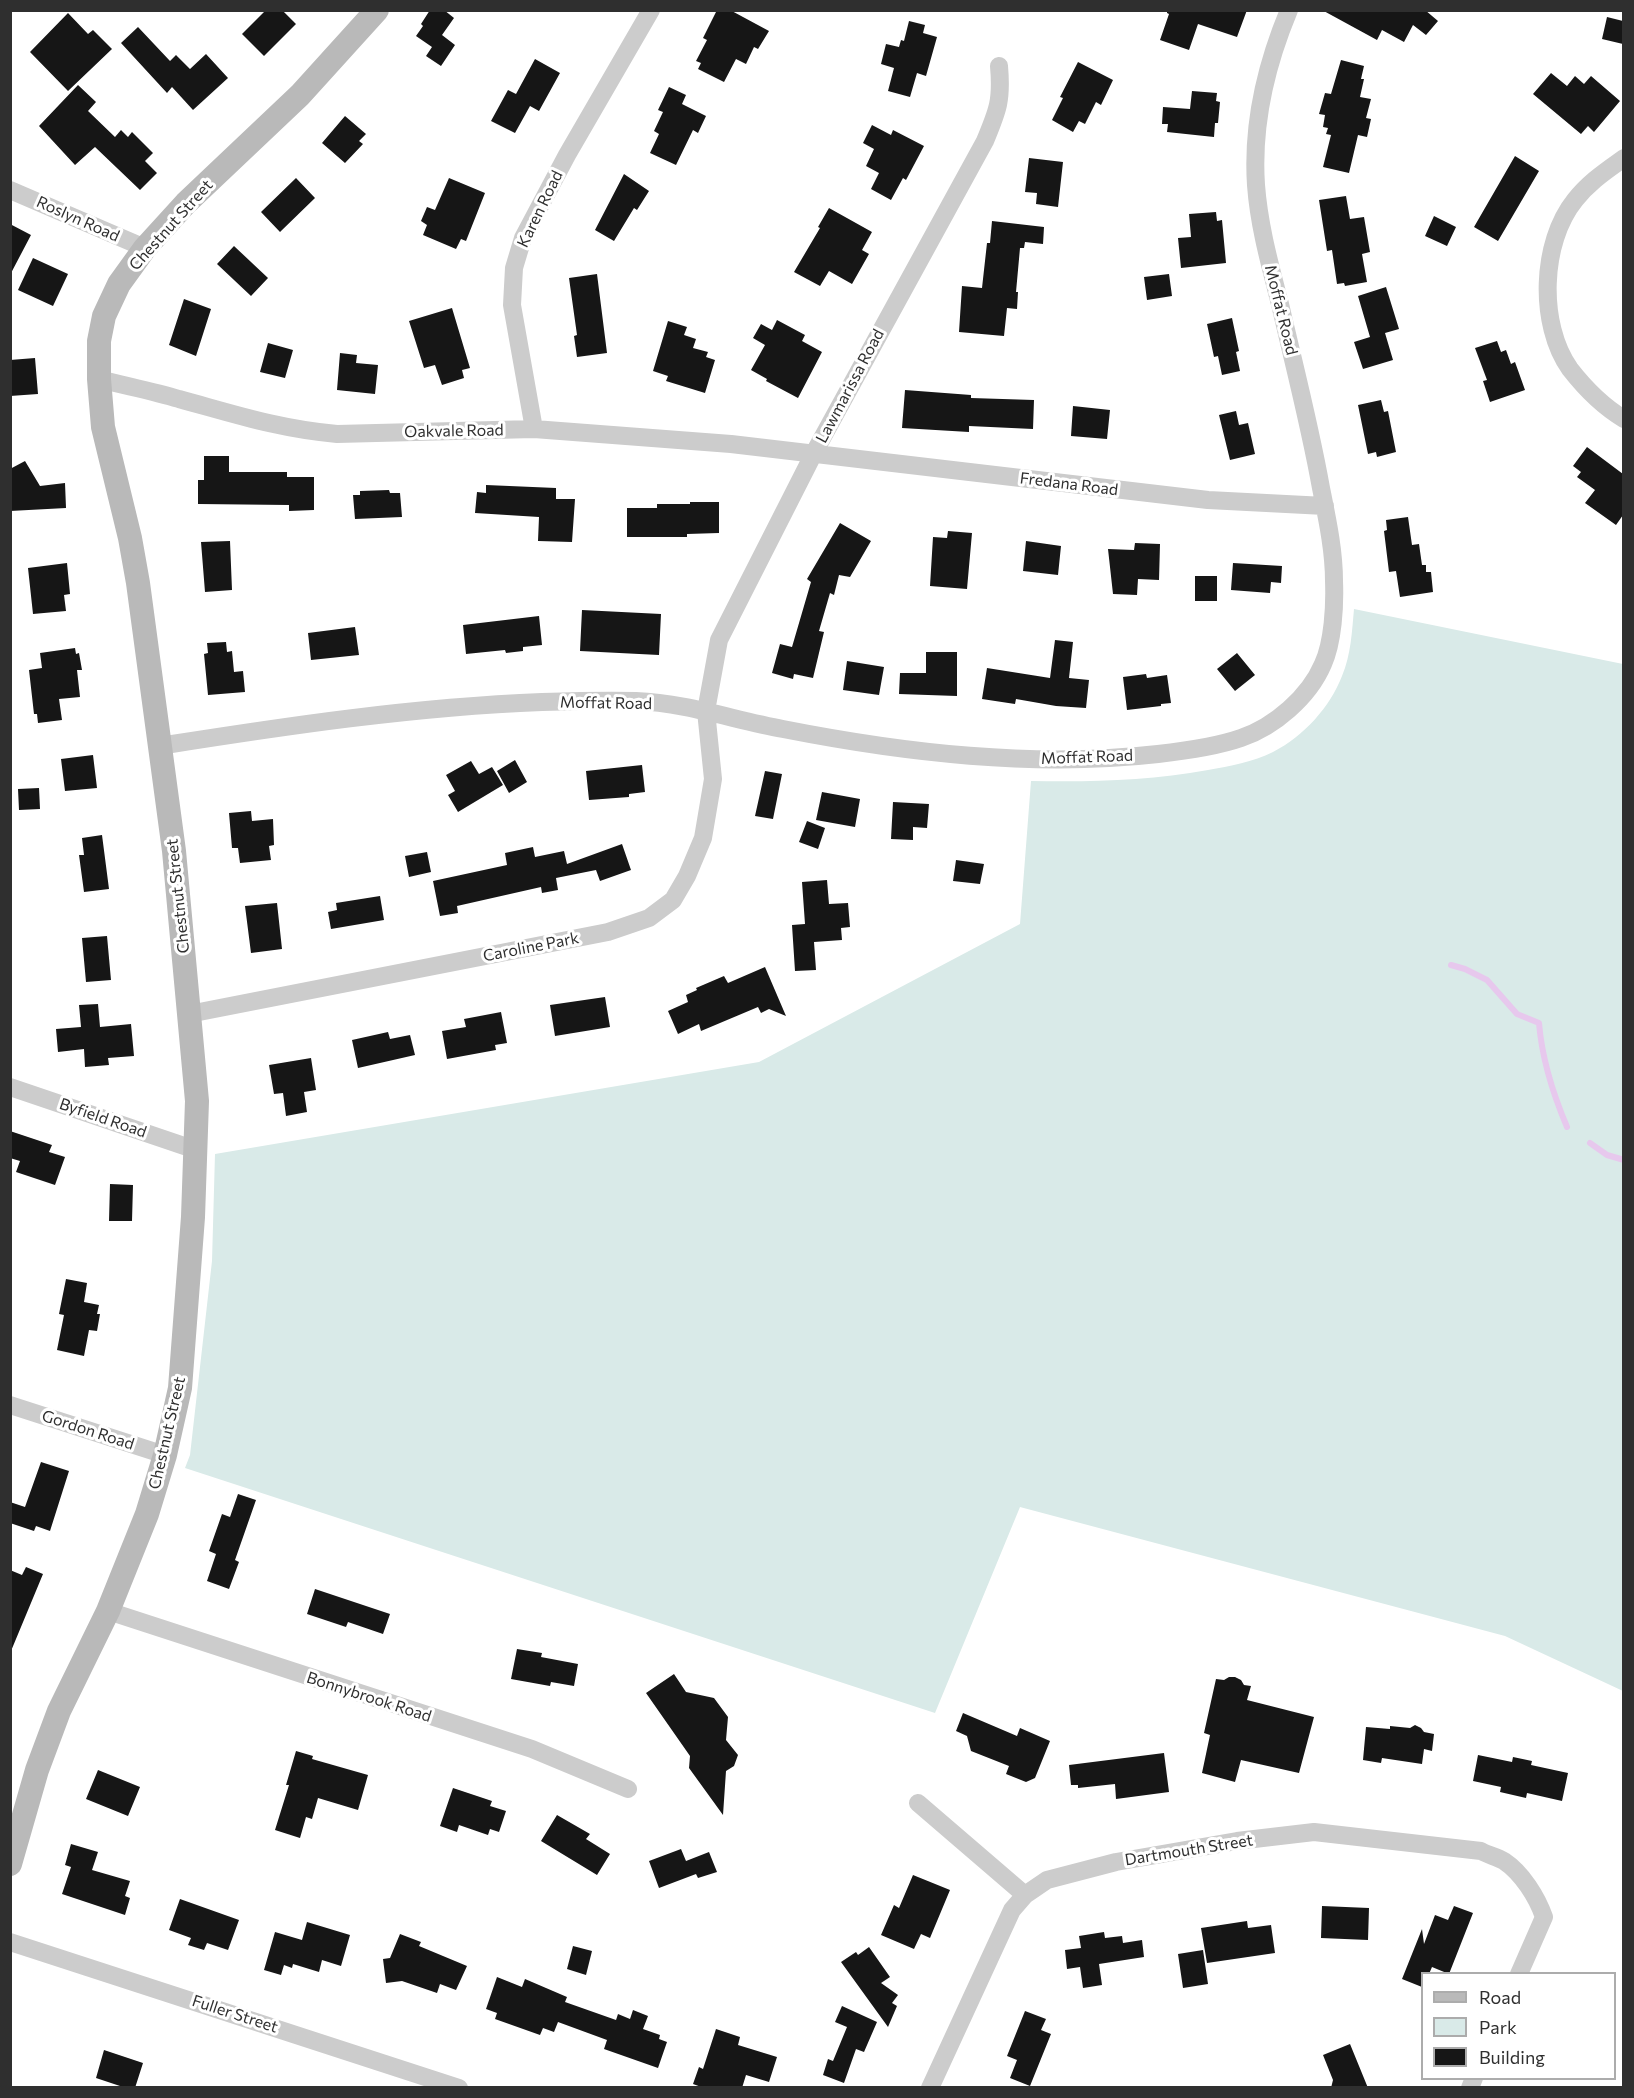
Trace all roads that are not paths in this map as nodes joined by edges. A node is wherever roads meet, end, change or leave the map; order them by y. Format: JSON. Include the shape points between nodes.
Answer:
{"nodes":[{"id":1,"x":377,"y":10,"type":"edge"},
{"id":2,"x":651,"y":10,"type":"edge"},
{"id":3,"x":1289,"y":10,"type":"edge"},
{"id":4,"x":999,"y":66,"type":"dead end"},
{"id":5,"x":1623,"y":158,"type":"edge"},
{"id":6,"x":10,"y":190,"type":"edge"},
{"id":7,"x":145,"y":248,"type":"junction"},
{"id":8,"x":99,"y":379,"type":"junction"},
{"id":9,"x":1623,"y":419,"type":"edge"},
{"id":10,"x":534,"y":429,"type":"junction"},
{"id":11,"x":814,"y":453,"type":"junction"},
{"id":12,"x":1324,"y":506,"type":"junction"},
{"id":13,"x":706,"y":711,"type":"junction"},
{"id":14,"x":159,"y":746,"type":"junction"},
{"id":15,"x":189,"y":1014,"type":"junction"},
{"id":16,"x":10,"y":1087,"type":"edge"},
{"id":17,"x":196,"y":1150,"type":"junction"},
{"id":18,"x":10,"y":1406,"type":"edge"},
{"id":19,"x":165,"y":1455,"type":"junction"},
{"id":20,"x":108,"y":1611,"type":"junction"},
{"id":21,"x":628,"y":1789,"type":"dead end"},
{"id":22,"x":918,"y":1803,"type":"dead end"},
{"id":23,"x":10,"y":1864,"type":"edge"},
{"id":24,"x":1025,"y":1895,"type":"junction"},
{"id":25,"x":10,"y":1942,"type":"edge"},
{"id":26,"x":1520,"y":1972,"type":"edge"},
{"id":27,"x":459,"y":2088,"type":"edge"},
{"id":28,"x":930,"y":2088,"type":"edge"}],
"edges":[{"from":1,"to":7,"type":"main road","name":"Chestnut Street","via":[[300,95],[186,203]]},
{"from":2,"to":10,"type":"street","name":"Karen Road","via":[[567,155],[523,238],[514,268],[512,304]]},
{"from":3,"to":12,"type":"street","name":"Moffat Road","via":[[1266,75],[1259,116],[1256,182],[1262,232],[1314,447]]},
{"from":4,"to":11,"type":"street","name":"Lawmarissa Road","via":[[1001,93],[985,141]]},
{"from":5,"to":9,"type":"street","via":[[1593,179],[1574,201],[1558,230],[1549,263],[1548,299],[1556,342],[1570,368]]},
{"from":6,"to":7,"type":"street","name":"Roslyn Road"},
{"from":7,"to":8,"type":"main road","name":"Chestnut Street","via":[[119,284],[104,316],[99,341]]},
{"from":8,"to":10,"type":"street","name":"Oakvale Road","via":[[308,432]]},
{"from":8,"to":14,"type":"main road","name":"Chestnut Street","via":[[103,427],[138,583]]},
{"from":10,"to":11,"type":"street","name":"Oakvale Road"},
{"from":11,"to":12,"type":"street","name":"Fredana Road","via":[[1208,500]]},
{"from":11,"to":13,"type":"street","name":"Lawmarissa Road","via":[[719,640]]},
{"from":12,"to":13,"type":"street","name":"Moffat Road","via":[[1335,575],[1325,662],[1294,704],[1274,721],[1243,738],[1188,751],[1122,758],[1032,759],[907,750],[781,729]]},
{"from":13,"to":14,"type":"street","name":"Moffat Road","via":[[640,701],[494,704],[398,711]]},
{"from":13,"to":15,"type":"street","name":"Caroline Park","via":[[712,779],[703,838],[673,900],[649,918],[608,932]]},
{"from":14,"to":15,"type":"main road","name":"Chestnut Street","via":[[174,850]]},
{"from":15,"to":17,"type":"main road","name":"Chestnut Street","via":[[197,1101]]},
{"from":16,"to":17,"type":"street","name":"Byfield Road"},
{"from":17,"to":19,"type":"main road","name":"Chestnut Street","via":[[180,1388]]},
{"from":18,"to":19,"type":"street","name":"Gordon Road"},
{"from":19,"to":20,"type":"main road","name":"Chestnut Street","via":[[147,1514]]},
{"from":20,"to":21,"type":"street","name":"Bonnybrook Road","via":[[532,1749]]},
{"from":20,"to":23,"type":"main road","name":"Chestnut Street","via":[[59,1711]]},
{"from":22,"to":24,"type":"street"},
{"from":24,"to":26,"type":"street","name":"Dartmouth Street","via":[[1047,1880],[1116,1862],[1314,1832],[1481,1851],[1504,1862],[1524,1881],[1544,1917]]},
{"from":24,"to":28,"type":"street","name":"Dartmouth Street","via":[[1011,1910]]},
{"from":25,"to":27,"type":"street","name":"Fuller Street"}]}
